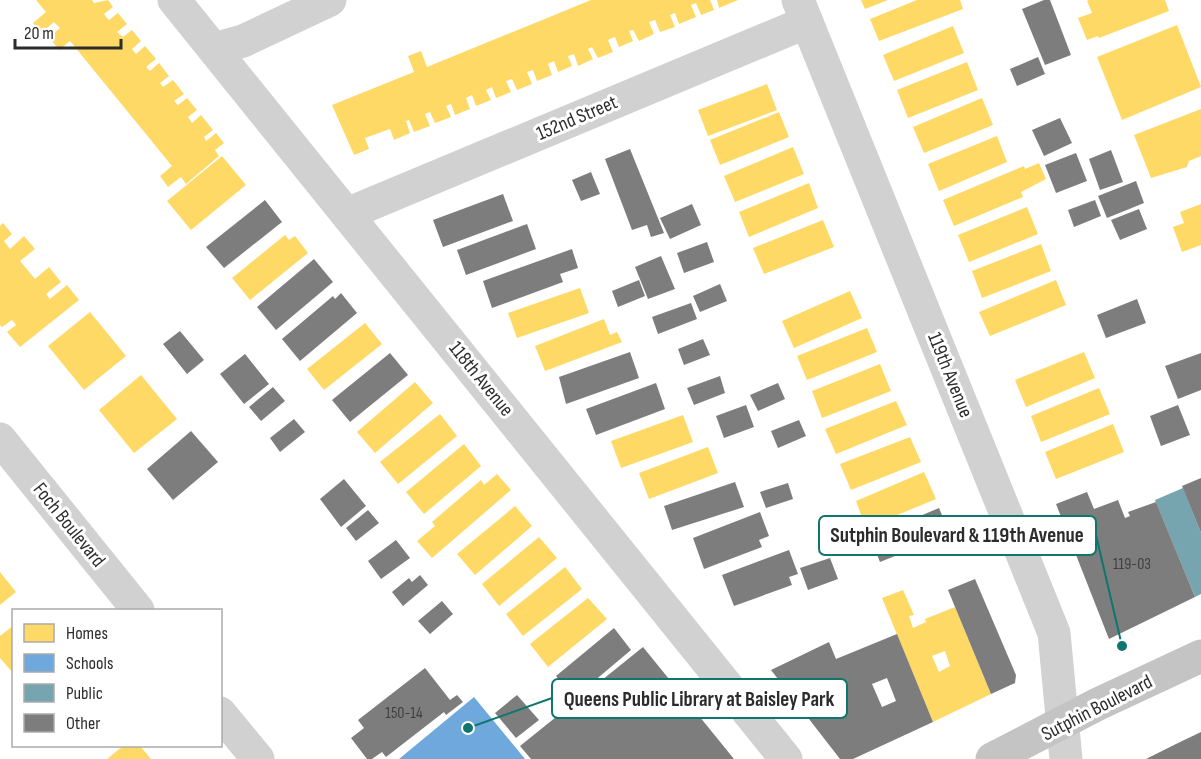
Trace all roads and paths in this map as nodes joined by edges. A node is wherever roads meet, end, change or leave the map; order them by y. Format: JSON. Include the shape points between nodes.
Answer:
{"nodes":[{"id":1,"x":174,"y":0,"type":"edge"},
{"id":2,"x":330,"y":0,"type":"edge"},
{"id":3,"x":802,"y":11,"type":"edge"},
{"id":4,"x":214,"y":49,"type":"junction"},
{"id":5,"x":347,"y":214,"type":"junction"},
{"id":6,"x":0,"y":439,"type":"edge"},
{"id":7,"x":137,"y":609,"type":"edge"},
{"id":8,"x":1201,"y":656,"type":"edge"},
{"id":9,"x":222,"y":715,"type":"edge"},
{"id":10,"x":1062,"y":724,"type":"junction"},
{"id":11,"x":258,"y":759,"type":"edge"},
{"id":12,"x":786,"y":759,"type":"edge"},
{"id":13,"x":992,"y":759,"type":"edge"},
{"id":14,"x":1066,"y":759,"type":"edge"}],
"edges":[{"from":1,"to":4,"type":"street","name":"118th Avenue"},
{"from":2,"to":4,"type":"street","via":[[243,41]]},
{"from":3,"to":5,"type":"street","name":"152nd Street"},
{"from":3,"to":10,"type":"street","name":"119th Avenue","via":[[1054,633]]},
{"from":4,"to":5,"type":"street","name":"118th Avenue"},
{"from":5,"to":12,"type":"street","name":"118th Avenue"},
{"from":6,"to":7,"type":"street","name":"Foch Boulevard"},
{"from":8,"to":10,"type":"main road","name":"Sutphin Boulevard"},
{"from":9,"to":11,"type":"street"},
{"from":10,"to":13,"type":"main road","name":"Sutphin Boulevard"},
{"from":10,"to":14,"type":"street","name":"119th Avenue"}]}
